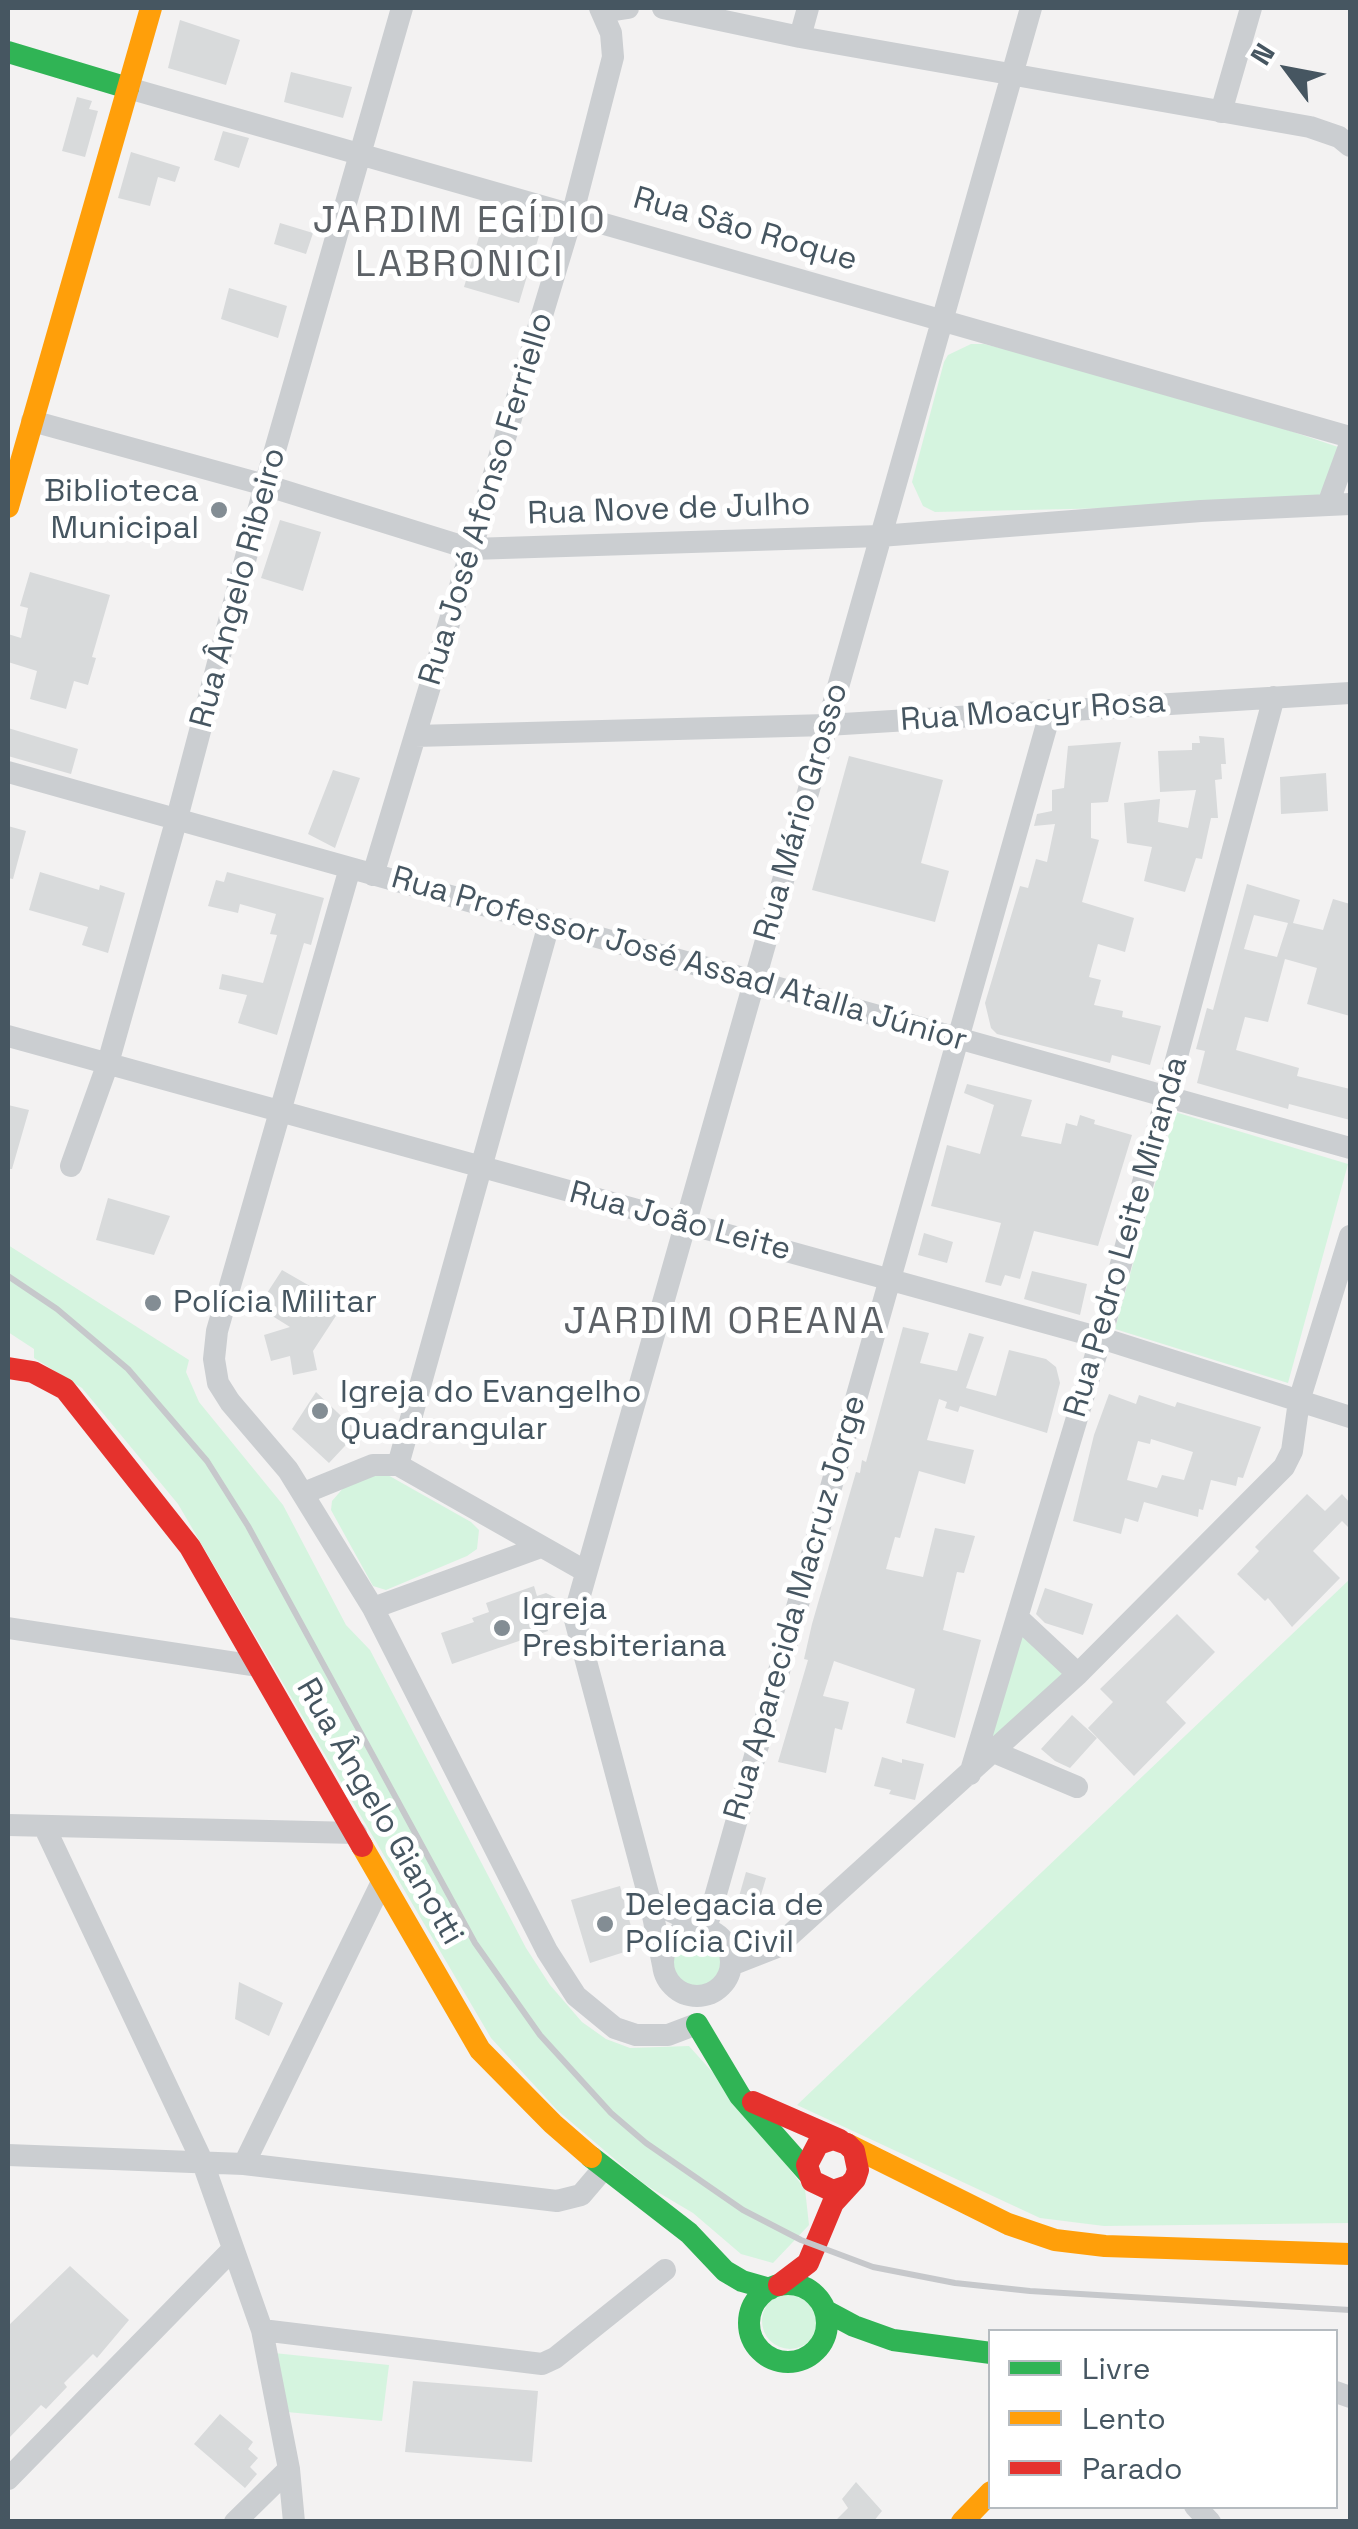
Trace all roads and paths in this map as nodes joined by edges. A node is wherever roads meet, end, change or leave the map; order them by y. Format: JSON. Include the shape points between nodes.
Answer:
{"nodes":[{"id":1,"x":151,"y":8,"type":"edge"},
{"id":2,"x":402,"y":8,"type":"edge"},
{"id":3,"x":628,"y":8,"type":"edge"},
{"id":4,"x":663,"y":8,"type":"edge"},
{"id":5,"x":808,"y":8,"type":"edge"},
{"id":6,"x":1031,"y":8,"type":"edge"},
{"id":7,"x":1252,"y":8,"type":"edge"},
{"id":8,"x":602,"y":10,"type":"edge"},
{"id":9,"x":800,"y":37,"type":"junction"},
{"id":10,"x":8,"y":52,"type":"edge"},
{"id":11,"x":1011,"y":74,"type":"junction"},
{"id":12,"x":128,"y":88,"type":"junction"},
{"id":13,"x":1221,"y":112,"type":"junction"},
{"id":14,"x":1350,"y":146,"type":"edge"},
{"id":15,"x":359,"y":156,"type":"junction"},
{"id":16,"x":572,"y":216,"type":"junction"},
{"id":17,"x":942,"y":318,"type":"junction"},
{"id":18,"x":8,"y":414,"type":"edge"},
{"id":19,"x":32,"y":421,"type":"junction"},
{"id":20,"x":1350,"y":441,"type":"edge"},
{"id":21,"x":266,"y":485,"type":"junction"},
{"id":22,"x":1339,"y":504,"type":"edge"},
{"id":23,"x":8,"y":507,"type":"edge"},
{"id":24,"x":880,"y":536,"type":"junction"},
{"id":25,"x":472,"y":549,"type":"junction"},
{"id":26,"x":1350,"y":693,"type":"edge"},
{"id":27,"x":1274,"y":697,"type":"junction"},
{"id":28,"x":1051,"y":710,"type":"junction"},
{"id":29,"x":827,"y":725,"type":"junction"},
{"id":30,"x":416,"y":736,"type":"junction"},
{"id":31,"x":8,"y":772,"type":"edge"},
{"id":32,"x":178,"y":818,"type":"junction"},
{"id":33,"x":350,"y":868,"type":"junction"},
{"id":34,"x":374,"y":875,"type":"junction"},
{"id":35,"x":549,"y":924,"type":"junction"},
{"id":36,"x":754,"y":981,"type":"junction"},
{"id":37,"x":8,"y":1036,"type":"edge"},
{"id":38,"x":957,"y":1038,"type":"junction"},
{"id":39,"x":108,"y":1063,"type":"junction"},
{"id":40,"x":1168,"y":1096,"type":"junction"},
{"id":41,"x":280,"y":1112,"type":"junction"},
{"id":42,"x":1350,"y":1148,"type":"edge"},
{"id":43,"x":71,"y":1166,"type":"dead end"},
{"id":44,"x":481,"y":1167,"type":"junction"},
{"id":45,"x":686,"y":1224,"type":"junction"},
{"id":46,"x":1350,"y":1236,"type":"edge"},
{"id":47,"x":888,"y":1279,"type":"junction"},
{"id":48,"x":1100,"y":1338,"type":"junction"},
{"id":49,"x":8,"y":1368,"type":"edge"},
{"id":50,"x":1299,"y":1401,"type":"junction"},
{"id":51,"x":1350,"y":1416,"type":"edge"},
{"id":52,"x":398,"y":1464,"type":"junction"},
{"id":53,"x":304,"y":1493,"type":"junction"},
{"id":54,"x":541,"y":1547,"type":"junction"},
{"id":55,"x":585,"y":1570,"type":"junction"},
{"id":56,"x":374,"y":1608,"type":"junction"},
{"id":57,"x":1017,"y":1618,"type":"junction"},
{"id":58,"x":8,"y":1628,"type":"edge"},
{"id":59,"x":257,"y":1666,"type":"junction"},
{"id":60,"x":1078,"y":1674,"type":"junction"},
{"id":61,"x":994,"y":1752,"type":"junction"},
{"id":62,"x":970,"y":1774,"type":"junction"},
{"id":63,"x":1078,"y":1787,"type":"dead end"},
{"id":64,"x":8,"y":1825,"type":"edge"},
{"id":65,"x":44,"y":1826,"type":"junction"},
{"id":66,"x":356,"y":1833,"type":"junction"},
{"id":67,"x":382,"y":1882,"type":"junction"},
{"id":68,"x":650,"y":1901,"type":"junction"},
{"id":69,"x":699,"y":1929,"type":"junction"},
{"id":70,"x":731,"y":1964,"type":"junction"},
{"id":71,"x":668,"y":1975,"type":"junction"},
{"id":72,"x":714,"y":1991,"type":"junction"},
{"id":73,"x":698,"y":2024,"type":"junction"},
{"id":74,"x":740,"y":2096,"type":"junction"},
{"id":75,"x":844,"y":2142,"type":"junction"},
{"id":76,"x":8,"y":2155,"type":"edge"},
{"id":77,"x":203,"y":2163,"type":"junction"},
{"id":78,"x":244,"y":2164,"type":"junction"},
{"id":79,"x":604,"y":2168,"type":"junction"},
{"id":80,"x":898,"y":2172,"type":"junction"},
{"id":81,"x":810,"y":2177,"type":"junction"},
{"id":82,"x":852,"y":2182,"type":"junction"},
{"id":83,"x":825,"y":2220,"type":"junction"},
{"id":84,"x":233,"y":2248,"type":"junction"},
{"id":85,"x":1350,"y":2254,"type":"edge"},
{"id":86,"x":808,"y":2263,"type":"junction"},
{"id":87,"x":665,"y":2270,"type":"dead end"},
{"id":88,"x":725,"y":2271,"type":"junction"},
{"id":89,"x":774,"y":2287,"type":"junction"},
{"id":90,"x":823,"y":2306,"type":"junction"},
{"id":91,"x":749,"y":2324,"type":"junction"},
{"id":92,"x":262,"y":2330,"type":"junction"},
{"id":93,"x":893,"y":2340,"type":"junction"},
{"id":94,"x":988,"y":2353,"type":"edge"},
{"id":95,"x":812,"y":2354,"type":"junction"},
{"id":96,"x":289,"y":2469,"type":"junction"},
{"id":97,"x":8,"y":2479,"type":"edge"},
{"id":98,"x":988,"y":2494,"type":"edge"},
{"id":99,"x":236,"y":2522,"type":"edge"},
{"id":100,"x":294,"y":2522,"type":"edge"},
{"id":101,"x":962,"y":2522,"type":"edge"}],
"edges":[{"from":1,"to":12,"type":"street"},
{"from":2,"to":15,"type":"street","name":"Rua Ângelo Ribeiro"},
{"from":3,"to":8,"type":"street"},
{"from":4,"to":9,"type":"street"},
{"from":5,"to":9,"type":"street"},
{"from":6,"to":11,"type":"street","name":"Rua Mário Grosso"},
{"from":7,"to":13,"type":"street"},
{"from":8,"to":16,"type":"street","name":"Rua José Afonso Ferriello","via":[[612,57]]},
{"from":9,"to":11,"type":"street"},
{"from":10,"to":12,"type":"street","name":"Rua São Roque"},
{"from":11,"to":13,"type":"street"},
{"from":11,"to":17,"type":"street","name":"Rua Mário Grosso"},
{"from":12,"to":15,"type":"street","name":"Rua São Roque"},
{"from":12,"to":19,"type":"street"},
{"from":13,"to":14,"type":"street","via":[[1310,127]]},
{"from":15,"to":16,"type":"street","name":"Rua São Roque"},
{"from":15,"to":21,"type":"street","name":"Rua Ângelo Ribeiro"},
{"from":16,"to":17,"type":"street","name":"Rua São Roque"},
{"from":16,"to":25,"type":"street","name":"Rua José Afonso Ferriello"},
{"from":17,"to":20,"type":"street","name":"Rua São Roque"},
{"from":17,"to":24,"type":"street","name":"Rua Mário Grosso"},
{"from":18,"to":19,"type":"street","name":"Rua Nove de Julho"},
{"from":19,"to":21,"type":"street","name":"Rua Nove de Julho"},
{"from":19,"to":23,"type":"street"},
{"from":20,"to":22,"type":"street"},
{"from":21,"to":25,"type":"street","name":"Rua Nove de Julho"},
{"from":21,"to":32,"type":"street","name":"Rua Ângelo Ribeiro"},
{"from":22,"to":24,"type":"street","name":"Rua Nove de Julho"},
{"from":24,"to":25,"type":"street","name":"Rua Nove de Julho"},
{"from":24,"to":29,"type":"street","name":"Rua Mário Grosso"},
{"from":25,"to":30,"type":"street","name":"Rua José Afonso Ferriello"},
{"from":26,"to":27,"type":"street","name":"Rua Moacyr Rosa"},
{"from":27,"to":28,"type":"street","name":"Rua Moacyr Rosa"},
{"from":27,"to":40,"type":"street","name":"Rua Pedro Leite Miranda"},
{"from":28,"to":29,"type":"street","name":"Rua Moacyr Rosa"},
{"from":28,"to":38,"type":"street","name":"Rua Aparecida Macruz Jorge"},
{"from":29,"to":30,"type":"street","name":"Rua Moacyr Rosa"},
{"from":29,"to":36,"type":"street","name":"Rua Mário Grosso"},
{"from":30,"to":34,"type":"street","name":"Rua José Afonso Ferriello"},
{"from":31,"to":32,"type":"street","name":"Rua Professor José Assad Atalla Júnior"},
{"from":32,"to":33,"type":"street","name":"Rua Professor José Assad Atalla Júnior"},
{"from":32,"to":39,"type":"street","name":"Rua Ângelo Ribeiro"},
{"from":33,"to":34,"type":"street","name":"Rua Professor José Assad Atalla Júnior"},
{"from":33,"to":41,"type":"street"},
{"from":34,"to":35,"type":"street","name":"Rua Professor José Assad Atalla Júnior"},
{"from":35,"to":36,"type":"street","name":"Rua Professor José Assad Atalla Júnior"},
{"from":35,"to":44,"type":"street"},
{"from":36,"to":38,"type":"street","name":"Rua Professor José Assad Atalla Júnior"},
{"from":36,"to":45,"type":"street","name":"Rua Mário Grosso"},
{"from":37,"to":39,"type":"street","name":"Rua João Leite"},
{"from":38,"to":40,"type":"street","name":"Rua Professor José Assad Atalla Júnior"},
{"from":38,"to":47,"type":"street","name":"Rua Aparecida Macruz Jorge"},
{"from":39,"to":41,"type":"street","name":"Rua João Leite"},
{"from":39,"to":43,"type":"street","name":"Rua Ângelo Ribeiro"},
{"from":40,"to":42,"type":"street","name":"Rua Professor José Assad Atalla Júnior"},
{"from":40,"to":48,"type":"street","name":"Rua Pedro Leite Miranda"},
{"from":41,"to":44,"type":"street","name":"Rua João Leite"},
{"from":41,"to":53,"type":"street","via":[[214,1359],[226,1397]]},
{"from":44,"to":45,"type":"street","name":"Rua João Leite"},
{"from":44,"to":52,"type":"street"},
{"from":45,"to":47,"type":"street","name":"Rua João Leite"},
{"from":45,"to":55,"type":"street","name":"Rua Mário Grosso"},
{"from":46,"to":50,"type":"street"},
{"from":47,"to":48,"type":"street","name":"Rua João Leite"},
{"from":47,"to":69,"type":"street","name":"Rua Aparecida Macruz Jorge"},
{"from":48,"to":50,"type":"street","name":"Rua João Leite"},
{"from":48,"to":57,"type":"street","name":"Rua Pedro Leite Miranda"},
{"from":49,"to":59,"type":"street","name":"Rua Ângelo Gianotti","via":[[44,1377],[72,1396],[190,1546]]},
{"from":50,"to":51,"type":"street","name":"Rua João Leite"},
{"from":50,"to":60,"type":"street","via":[[1284,1466]]},
{"from":52,"to":53,"type":"street","via":[[373,1465]]},
{"from":52,"to":54,"type":"street"},
{"from":53,"to":56,"type":"street"},
{"from":54,"to":55,"type":"street"},
{"from":54,"to":56,"type":"street"},
{"from":55,"to":68,"type":"street","name":"Rua Mário Grosso","via":[[574,1616]]},
{"from":56,"to":73,"type":"street","via":[[576,1996],[615,2028],[636,2035],[668,2035]]},
{"from":57,"to":60,"type":"street"},
{"from":57,"to":62,"type":"street","name":"Rua Pedro Leite Miranda"},
{"from":58,"to":59,"type":"street"},
{"from":59,"to":66,"type":"street","name":"Rua Ângelo Gianotti"},
{"from":60,"to":61,"type":"street"},
{"from":61,"to":62,"type":"street"},
{"from":61,"to":63,"type":"street"},
{"from":62,"to":70,"type":"street","via":[[777,1947]]},
{"from":64,"to":65,"type":"street"},
{"from":65,"to":66,"type":"street"},
{"from":65,"to":77,"type":"street"},
{"from":66,"to":67,"type":"street","name":"Rua Ângelo Gianotti"},
{"from":67,"to":78,"type":"street"},
{"from":67,"to":79,"type":"street","name":"Rua Ângelo Gianotti","via":[[480,2050]]},
{"from":68,"to":69,"type":"street"},
{"from":68,"to":71,"type":"street"},
{"from":69,"to":70,"type":"street","via":[[720,1936]]},
{"from":69,"to":71,"type":"street","via":[[682,1931],[668,1945]]},
{"from":70,"to":72,"type":"street"},
{"from":71,"to":72,"type":"street","via":[[692,1995]]},
{"from":71,"to":73,"type":"street"},
{"from":72,"to":73,"type":"street"},
{"from":73,"to":74,"type":"street"},
{"from":74,"to":75,"type":"street"},
{"from":74,"to":81,"type":"street"},
{"from":75,"to":80,"type":"street"},
{"from":75,"to":81,"type":"street","via":[[818,2144],[808,2157]]},
{"from":75,"to":82,"type":"street","via":[[858,2160]]},
{"from":76,"to":77,"type":"street"},
{"from":77,"to":78,"type":"street"},
{"from":77,"to":84,"type":"street"},
{"from":78,"to":79,"type":"street","via":[[557,2201],[581,2195]]},
{"from":79,"to":88,"type":"street","name":"Rua Ângelo Gianotti","via":[[689,2233]]},
{"from":80,"to":82,"type":"street"},
{"from":80,"to":85,"type":"street","via":[[1055,2240]]},
{"from":81,"to":82,"type":"street","via":[[832,2192]]},
{"from":81,"to":83,"type":"street"},
{"from":82,"to":83,"type":"street"},
{"from":83,"to":86,"type":"street"},
{"from":84,"to":92,"type":"street"},
{"from":84,"to":97,"type":"street"},
{"from":86,"to":89,"type":"street"},
{"from":86,"to":90,"type":"street"},
{"from":87,"to":92,"type":"street","via":[[555,2358],[537,2364]]},
{"from":88,"to":89,"type":"street","name":"Rua Ângelo Gianotti"},
{"from":88,"to":91,"type":"street","name":"Rua Ângelo Gianotti"},
{"from":89,"to":90,"type":"street","via":[[802,2286]]},
{"from":89,"to":91,"type":"street","via":[[754,2304]]},
{"from":90,"to":93,"type":"street"},
{"from":90,"to":95,"type":"street","via":[[826,2332]]},
{"from":91,"to":95,"type":"street","via":[[768,2356],[794,2362]]},
{"from":92,"to":96,"type":"street"},
{"from":93,"to":94,"type":"street"},
{"from":93,"to":95,"type":"street"},
{"from":96,"to":99,"type":"street"},
{"from":96,"to":100,"type":"street"},
{"from":98,"to":101,"type":"street"}]}
